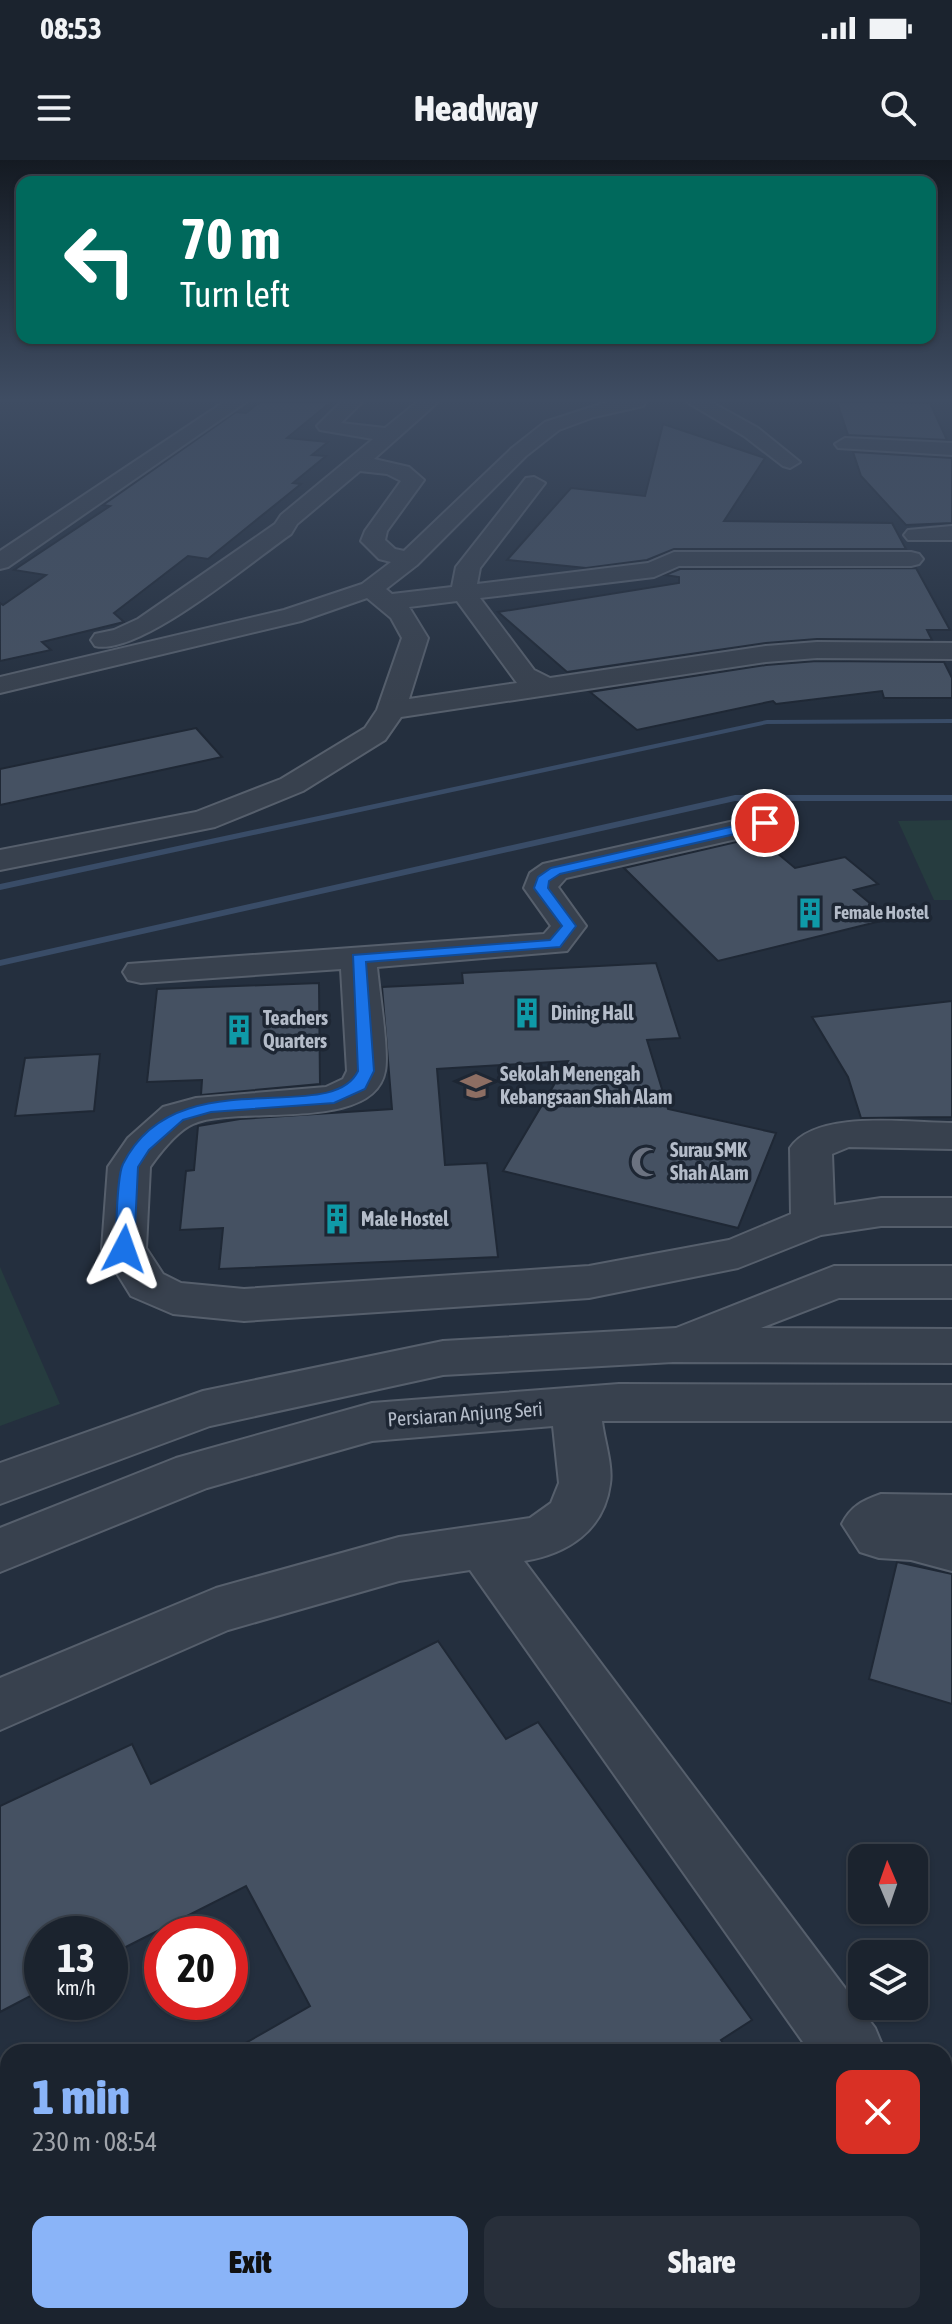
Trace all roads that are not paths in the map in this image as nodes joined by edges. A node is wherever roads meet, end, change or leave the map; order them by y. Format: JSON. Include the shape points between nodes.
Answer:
{"nodes":[{"id":1,"x":87,"y":503,"type":"edge"},
{"id":2,"x":309,"y":503,"type":"edge"},
{"id":3,"x":396,"y":503,"type":"edge"},
{"id":4,"x":467,"y":503,"type":"edge"},
{"id":5,"x":518,"y":503,"type":"edge"},
{"id":6,"x":952,"y":533,"type":"edge"},
{"id":7,"x":409,"y":560,"type":"junction"},
{"id":8,"x":0,"y":562,"type":"edge"},
{"id":9,"x":463,"y":592,"type":"junction"},
{"id":10,"x":379,"y":595,"type":"junction"},
{"id":11,"x":952,"y":651,"type":"edge"},
{"id":12,"x":0,"y":664,"type":"edge"},
{"id":13,"x":0,"y":685,"type":"edge"},
{"id":14,"x":546,"y":687,"type":"junction"},
{"id":15,"x":391,"y":710,"type":"junction"},
{"id":16,"x":765,"y":823,"type":"dead end"},
{"id":17,"x":0,"y":860,"type":"edge"},
{"id":18,"x":358,"y":958,"type":"junction"},
{"id":19,"x":141,"y":972,"type":"dead end"},
{"id":20,"x":952,"y":1136,"type":"edge"},
{"id":21,"x":952,"y":1212,"type":"edge"},
{"id":22,"x":813,"y":1222,"type":"junction"},
{"id":23,"x":952,"y":1282,"type":"edge"},
{"id":24,"x":673,"y":1345,"type":"junction"},
{"id":25,"x":952,"y":1346,"type":"edge"},
{"id":26,"x":952,"y":1403,"type":"edge"},
{"id":27,"x":575,"y":1406,"type":"junction"},
{"id":28,"x":0,"y":1484,"type":"edge"},
{"id":29,"x":952,"y":1516,"type":"edge"},
{"id":30,"x":484,"y":1548,"type":"junction"},
{"id":31,"x":952,"y":1550,"type":"edge"},
{"id":32,"x":0,"y":1551,"type":"edge"},
{"id":33,"x":0,"y":1705,"type":"edge"},
{"id":34,"x":845,"y":2044,"type":"edge"}],
"edges":[{"from":1,"to":8,"type":"street"},
{"from":2,"to":12,"type":"street","via":[[283,529],[147,624],[122,636]]},
{"from":3,"to":7,"type":"street","via":[[373,541],[387,554]]},
{"from":4,"to":7,"type":"street"},
{"from":5,"to":9,"type":"street","via":[[468,567]]},
{"from":6,"to":9,"type":"street","via":[[914,547],[674,559],[654,570]]},
{"from":7,"to":10,"type":"street"},
{"from":9,"to":10,"type":"street"},
{"from":9,"to":14,"type":"street","via":[[524,676]]},
{"from":10,"to":13,"type":"street"},
{"from":10,"to":15,"type":"street","via":[[402,614],[415,638]]},
{"from":11,"to":14,"type":"street","via":[[766,654]]},
{"from":14,"to":15,"type":"street"},
{"from":15,"to":17,"type":"street","via":[[375,734],[292,785],[204,820]]},
{"from":16,"to":18,"type":"street","via":[[555,871],[542,880],[541,888],[569,926],[555,944]]},
{"from":18,"to":19,"type":"street"},
{"from":18,"to":22,"type":"street","via":[[366,1071],[359,1086],[334,1098],[210,1107],[177,1116],[129,1167],[124,1249],[147,1285],[173,1298],[244,1305],[589,1282],[738,1253]]},
{"from":20,"to":22,"type":"street","via":[[843,1134],[811,1148]]},
{"from":21,"to":22,"type":"street","via":[[881,1212]]},
{"from":23,"to":24,"type":"street","via":[[834,1282]]},
{"from":24,"to":25,"type":"street"},
{"from":24,"to":28,"type":"street","via":[[443,1358],[203,1409]]},
{"from":26,"to":27,"type":"street","name":"Persiaran Anjung Seri"},
{"from":27,"to":30,"type":"street","via":[[585,1483],[572,1516],[543,1537]]},
{"from":27,"to":32,"type":"street","name":"Persiaran Anjung Seri","via":[[372,1422],[194,1472]]},
{"from":29,"to":31,"type":"street","via":[[881,1515],[868,1524],[879,1537]]},
{"from":30,"to":33,"type":"street","via":[[399,1559],[216,1611]]},
{"from":30,"to":34,"type":"street"}]}
